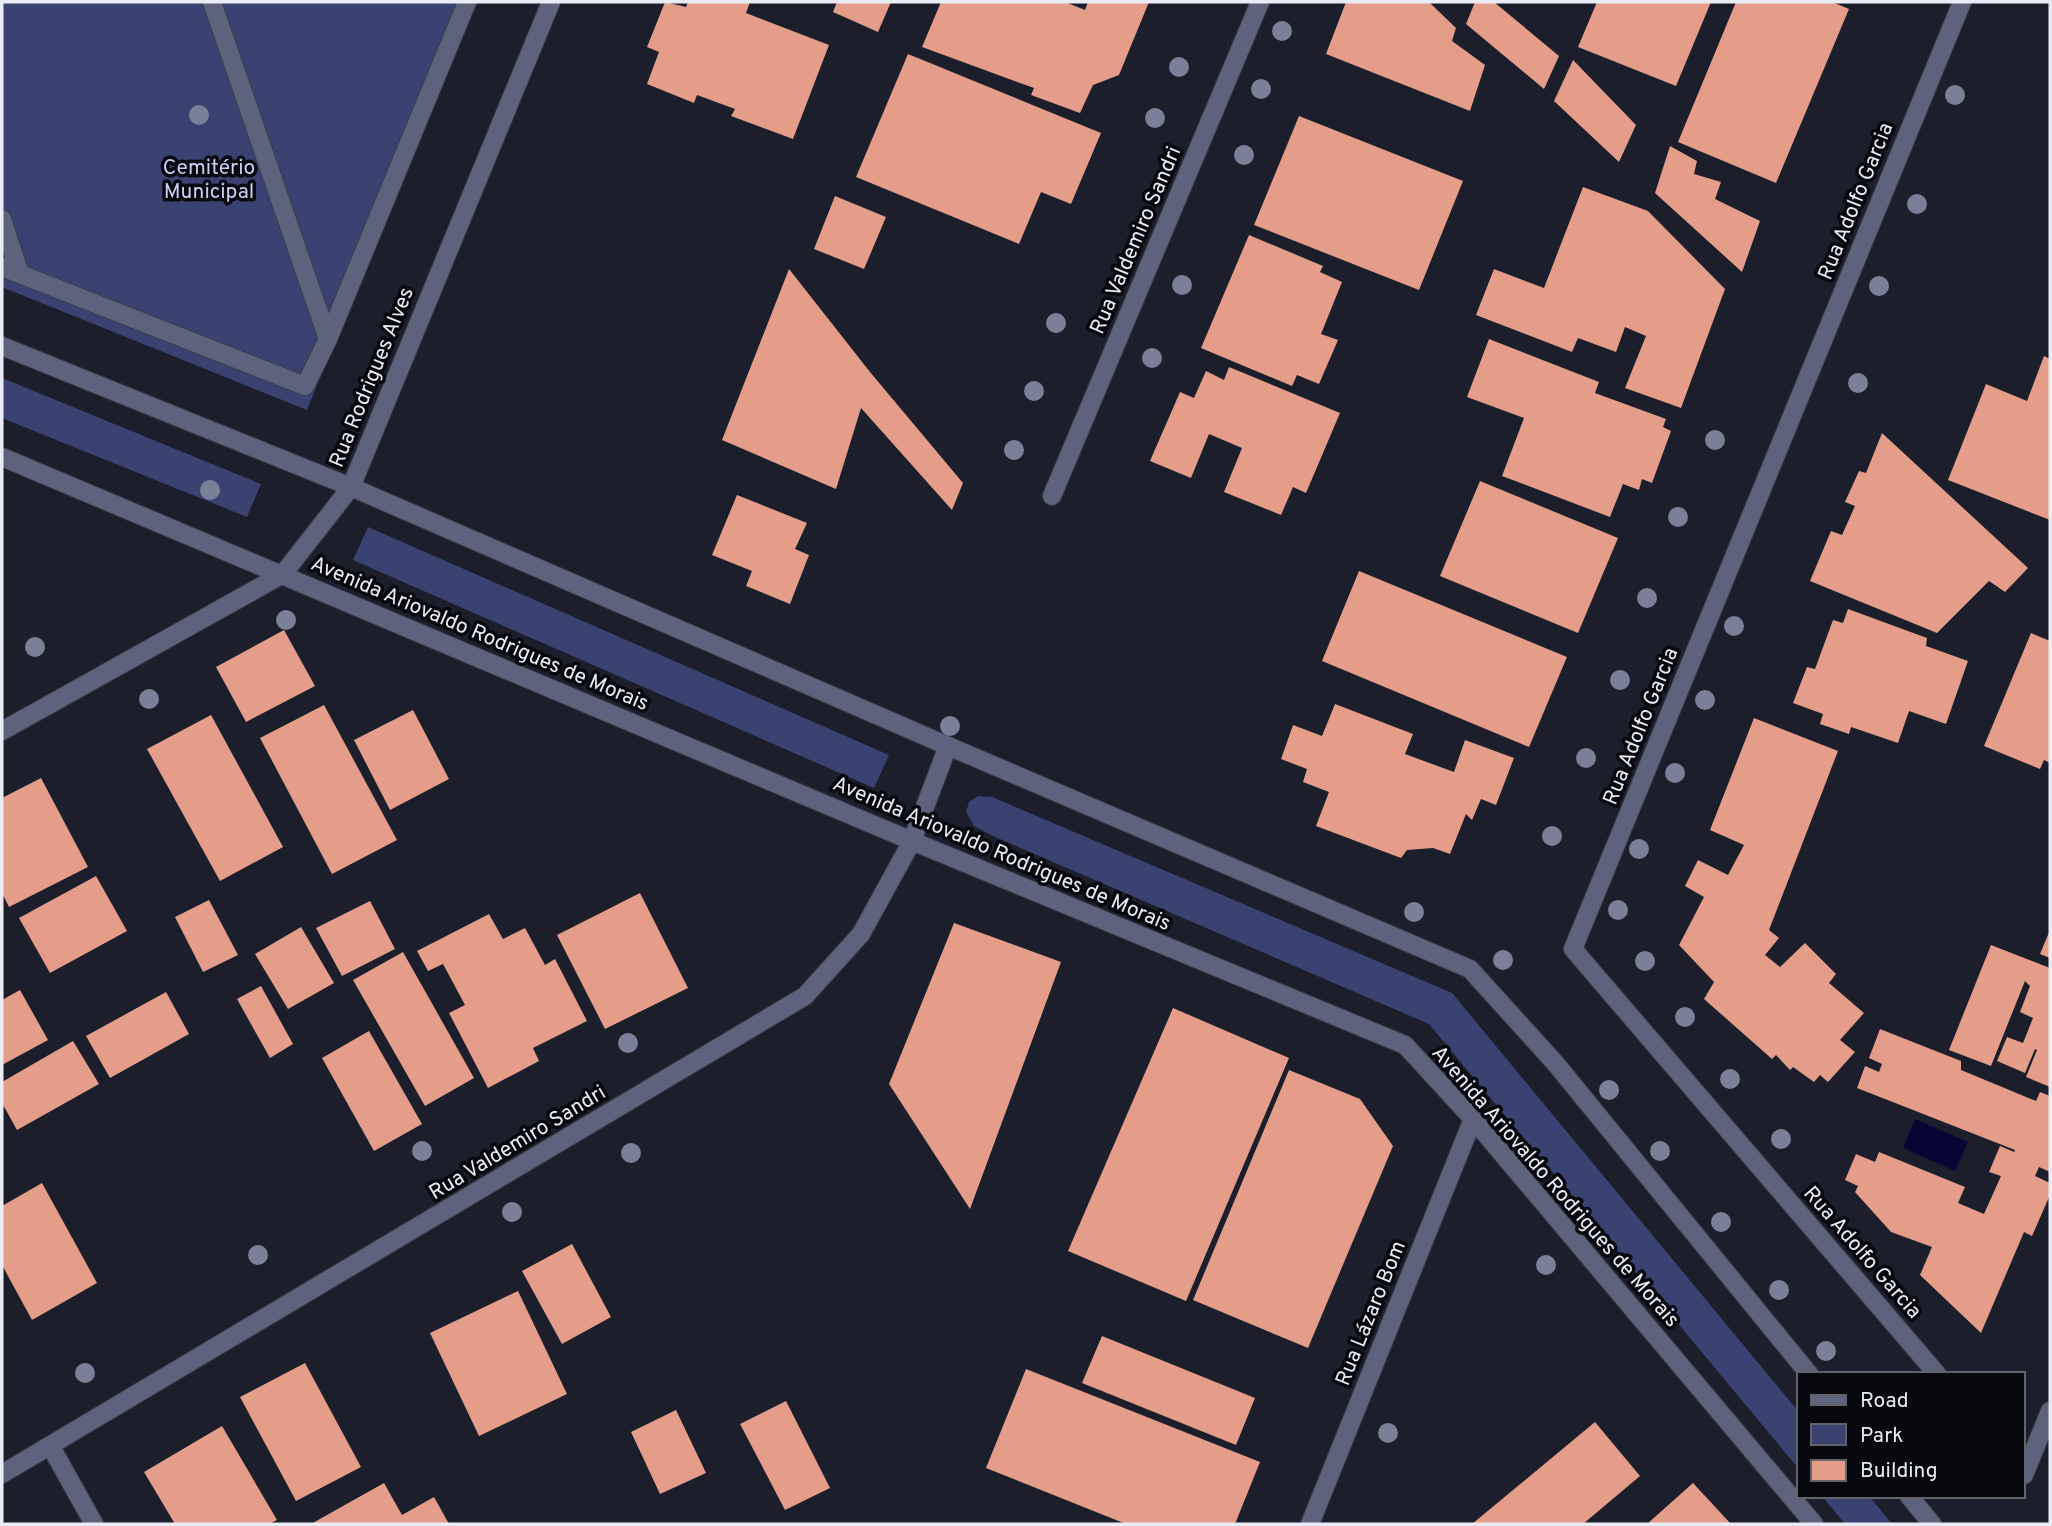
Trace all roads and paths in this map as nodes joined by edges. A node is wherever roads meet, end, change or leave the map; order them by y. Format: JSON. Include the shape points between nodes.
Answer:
{"nodes":[{"id":1,"x":212,"y":2,"type":"edge"},
{"id":2,"x":467,"y":2,"type":"edge"},
{"id":3,"x":551,"y":2,"type":"edge"},
{"id":4,"x":1259,"y":2,"type":"edge"},
{"id":5,"x":1962,"y":2,"type":"edge"},
{"id":6,"x":2,"y":219,"type":"edge"},
{"id":7,"x":2,"y":267,"type":"edge"},
{"id":8,"x":20,"y":274,"type":"junction"},
{"id":9,"x":328,"y":339,"type":"junction"},
{"id":10,"x":2,"y":346,"type":"edge"},
{"id":11,"x":2,"y":457,"type":"edge"},
{"id":12,"x":351,"y":487,"type":"junction"},
{"id":13,"x":1052,"y":496,"type":"dead end"},
{"id":14,"x":282,"y":574,"type":"junction"},
{"id":15,"x":2,"y":731,"type":"edge"},
{"id":16,"x":948,"y":746,"type":"junction"},
{"id":17,"x":912,"y":841,"type":"junction"},
{"id":18,"x":1473,"y":1119,"type":"junction"},
{"id":19,"x":1807,"y":1372,"type":"edge"},
{"id":20,"x":1935,"y":1372,"type":"edge"},
{"id":21,"x":2050,"y":1411,"type":"edge"},
{"id":22,"x":51,"y":1447,"type":"junction"},
{"id":23,"x":2024,"y":1472,"type":"edge"},
{"id":24,"x":2,"y":1475,"type":"edge"},
{"id":25,"x":1911,"y":1498,"type":"edge"},
{"id":26,"x":94,"y":1524,"type":"edge"},
{"id":27,"x":1310,"y":1524,"type":"edge"},
{"id":28,"x":1814,"y":1524,"type":"edge"},
{"id":29,"x":1932,"y":1524,"type":"edge"}],
"edges":[{"from":1,"to":9,"type":"street"},
{"from":2,"to":9,"type":"street"},
{"from":3,"to":12,"type":"street","name":"Rua Rodrigues Alves"},
{"from":4,"to":13,"type":"street","name":"Rua Valdemiro Sandri"},
{"from":5,"to":20,"type":"street","name":"Rua Adolfo Garcia","via":[[1573,949]]},
{"from":6,"to":8,"type":"street"},
{"from":7,"to":8,"type":"street"},
{"from":8,"to":9,"type":"street","via":[[305,386]]},
{"from":10,"to":12,"type":"street"},
{"from":11,"to":14,"type":"street","name":"Avenida Ariovaldo Rodrigues de Morais"},
{"from":12,"to":14,"type":"street","name":"Rua Rodrigues Alves"},
{"from":12,"to":16,"type":"street"},
{"from":14,"to":15,"type":"street","name":"Rua Rodrigues Alves"},
{"from":14,"to":17,"type":"street","name":"Avenida Ariovaldo Rodrigues de Morais"},
{"from":16,"to":17,"type":"street","name":"Rua Valdemiro Sandri"},
{"from":16,"to":19,"type":"street","via":[[1470,969],[1556,1063]]},
{"from":17,"to":18,"type":"street","name":"Avenida Ariovaldo Rodrigues de Morais","via":[[1405,1045]]},
{"from":17,"to":22,"type":"street","name":"Rua Valdemiro Sandri","via":[[861,934],[806,996]]},
{"from":18,"to":27,"type":"street","name":"Rua Lázaro Bom"},
{"from":18,"to":28,"type":"street","name":"Avenida Ariovaldo Rodrigues de Morais"},
{"from":21,"to":23,"type":"street"},
{"from":22,"to":24,"type":"street","name":"Rua Valdemiro Sandri"},
{"from":22,"to":26,"type":"street"},
{"from":25,"to":29,"type":"street"}]}
